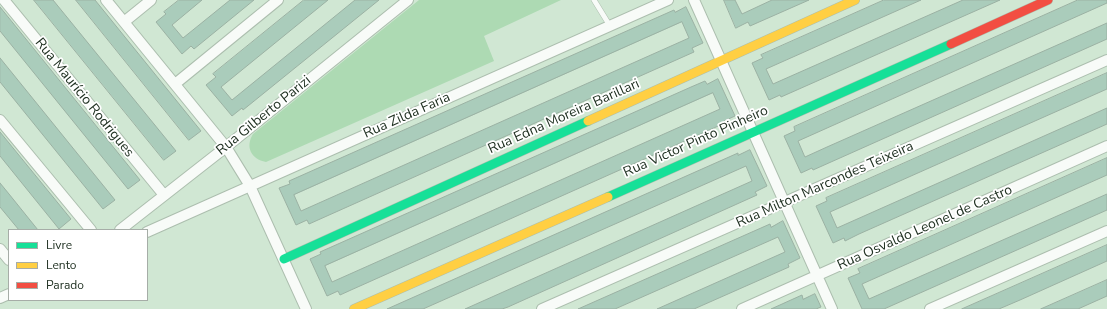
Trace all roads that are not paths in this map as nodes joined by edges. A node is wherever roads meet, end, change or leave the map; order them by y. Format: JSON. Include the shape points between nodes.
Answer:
{"nodes":[{"id":1,"x":4,"y":0,"type":"edge"},
{"id":2,"x":106,"y":0,"type":"edge"},
{"id":3,"x":151,"y":0,"type":"edge"},
{"id":4,"x":278,"y":0,"type":"edge"},
{"id":5,"x":408,"y":0,"type":"edge"},
{"id":6,"x":594,"y":0,"type":"edge"},
{"id":7,"x":668,"y":0,"type":"edge"},
{"id":8,"x":694,"y":0,"type":"edge"},
{"id":9,"x":855,"y":0,"type":"edge"},
{"id":10,"x":1048,"y":0,"type":"edge"},
{"id":11,"x":124,"y":22,"type":"junction"},
{"id":12,"x":610,"y":26,"type":"junction"},
{"id":13,"x":1107,"y":60,"type":"edge"},
{"id":14,"x":721,"y":61,"type":"junction"},
{"id":15,"x":175,"y":84,"type":"junction"},
{"id":16,"x":0,"y":120,"type":"edge"},
{"id":17,"x":753,"y":133,"type":"junction"},
{"id":18,"x":1107,"y":146,"type":"edge"},
{"id":19,"x":226,"y":147,"type":"junction"},
{"id":20,"x":250,"y":186,"type":"junction"},
{"id":21,"x":164,"y":195,"type":"junction"},
{"id":22,"x":784,"y":202,"type":"junction"},
{"id":23,"x":90,"y":229,"type":"edge"},
{"id":24,"x":121,"y":229,"type":"edge"},
{"id":25,"x":1107,"y":231,"type":"edge"},
{"id":26,"x":148,"y":232,"type":"edge"},
{"id":27,"x":0,"y":249,"type":"edge"},
{"id":28,"x":8,"y":259,"type":"edge"},
{"id":29,"x":284,"y":259,"type":"junction"},
{"id":30,"x":817,"y":276,"type":"junction"},
{"id":31,"x":306,"y":309,"type":"edge"},
{"id":32,"x":354,"y":309,"type":"edge"},
{"id":33,"x":542,"y":309,"type":"edge"},
{"id":34,"x":742,"y":309,"type":"edge"},
{"id":35,"x":832,"y":309,"type":"edge"},
{"id":36,"x":930,"y":309,"type":"edge"}],
"edges":[{"from":1,"to":21,"type":"street","name":"Rua Maurício Rodrigues"},
{"from":2,"to":11,"type":"street"},
{"from":3,"to":11,"type":"street"},
{"from":4,"to":15,"type":"street"},
{"from":5,"to":19,"type":"street","name":"Rua Gilberto Parizi"},
{"from":6,"to":12,"type":"lane"},
{"from":7,"to":12,"type":"street","name":"Rua Zilda Faria"},
{"from":8,"to":14,"type":"street"},
{"from":9,"to":14,"type":"street","name":"Rua Edna Moreira Barillari"},
{"from":10,"to":17,"type":"street","name":"Rua Victor Pinto Pinheiro"},
{"from":11,"to":15,"type":"street"},
{"from":12,"to":20,"type":"street","name":"Rua Zilda Faria"},
{"from":13,"to":22,"type":"street","name":"Rua Milton Marcondes Teixeira"},
{"from":14,"to":17,"type":"street"},
{"from":14,"to":29,"type":"street","name":"Rua Edna Moreira Barillari"},
{"from":15,"to":19,"type":"street"},
{"from":16,"to":23,"type":"street"},
{"from":17,"to":22,"type":"street"},
{"from":17,"to":32,"type":"street","name":"Rua Victor Pinto Pinheiro"},
{"from":18,"to":30,"type":"street","name":"Rua Osvaldo Leonel de Castro"},
{"from":19,"to":20,"type":"street"},
{"from":19,"to":21,"type":"street","name":"Rua Gilberto Parizi"},
{"from":20,"to":26,"type":"street","name":"Rua Zilda Faria"},
{"from":20,"to":29,"type":"street"},
{"from":21,"to":24,"type":"street","name":"Rua Gilberto Parizi"},
{"from":22,"to":30,"type":"street"},
{"from":22,"to":33,"type":"street","name":"Rua Milton Marcondes Teixeira"},
{"from":25,"to":36,"type":"street"},
{"from":27,"to":28,"type":"street"},
{"from":29,"to":31,"type":"street"},
{"from":30,"to":34,"type":"street","name":"Rua Osvaldo Leonel de Castro"},
{"from":30,"to":35,"type":"street"}]}
